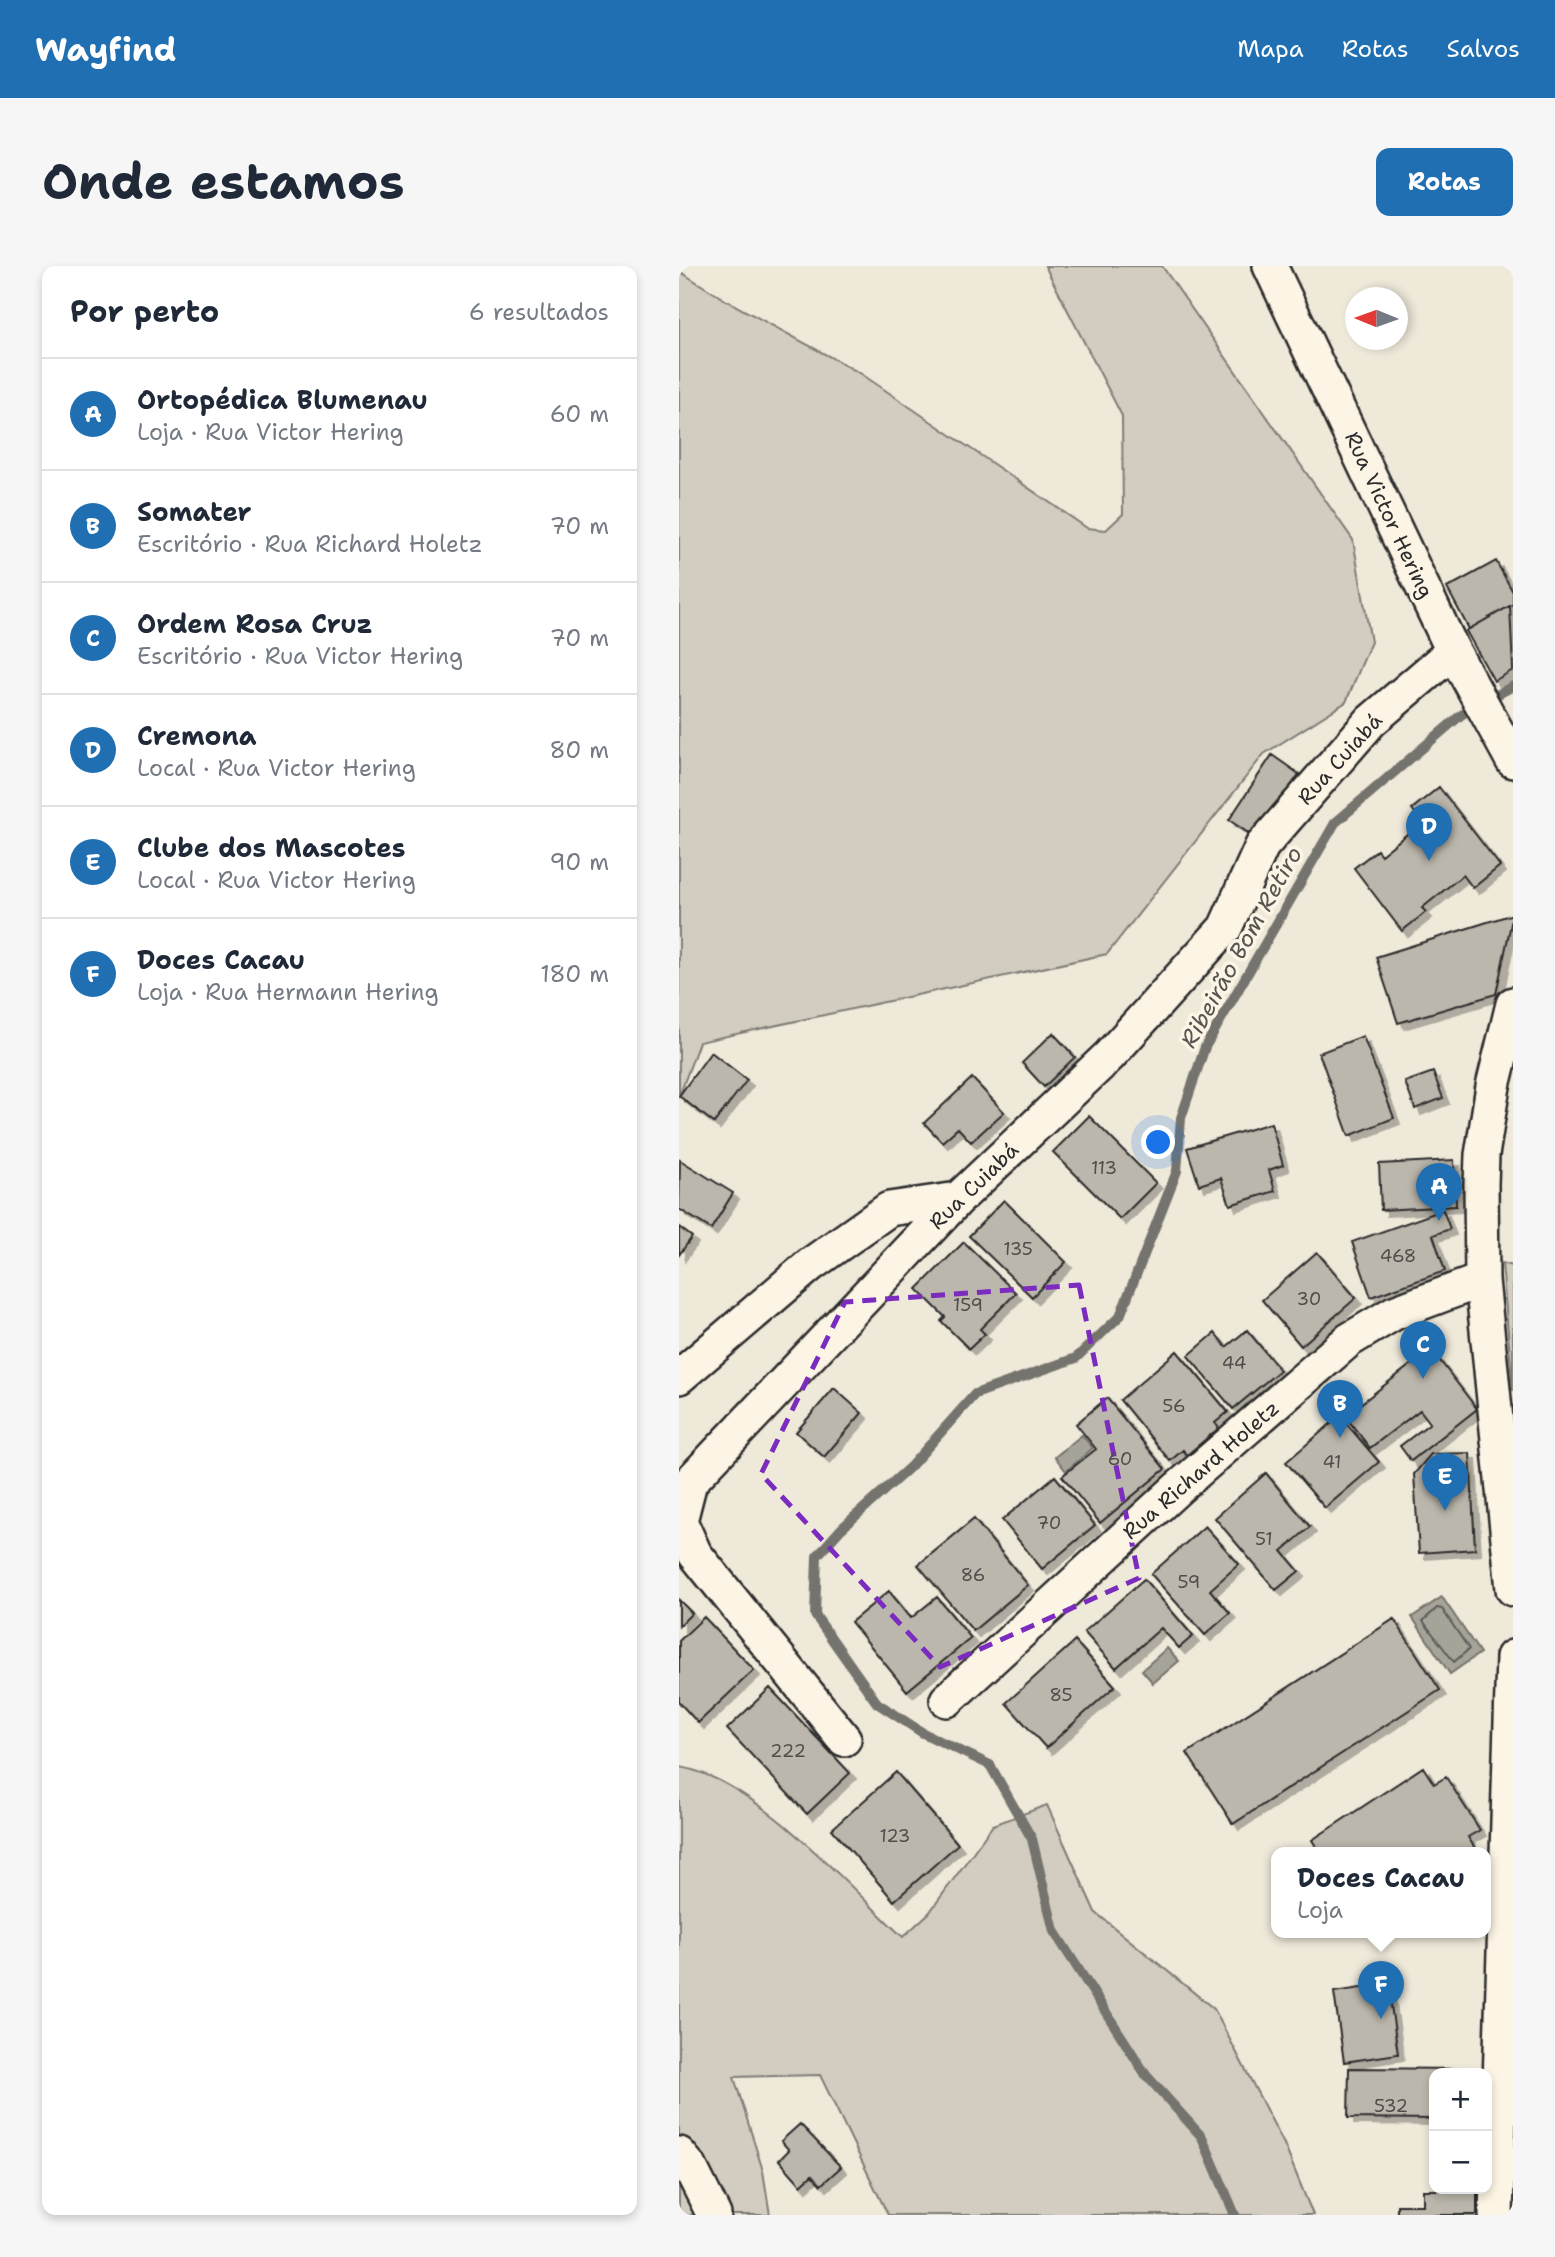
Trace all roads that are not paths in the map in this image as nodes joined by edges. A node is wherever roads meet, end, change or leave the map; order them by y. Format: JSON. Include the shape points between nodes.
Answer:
{"nodes":[{"id":1,"x":1270,"y":266,"type":"edge"},
{"id":2,"x":1453,"y":651,"type":"junction"},
{"id":3,"x":1513,"y":761,"type":"edge"},
{"id":4,"x":1513,"y":1004,"type":"edge"},
{"id":5,"x":958,"y":1199,"type":"junction"},
{"id":6,"x":1482,"y":1280,"type":"junction"},
{"id":7,"x":679,"y":1377,"type":"edge"},
{"id":8,"x":1504,"y":1434,"type":"edge"},
{"id":9,"x":1513,"y":1589,"type":"edge"},
{"id":10,"x":1513,"y":1657,"type":"edge"},
{"id":11,"x":947,"y":1700,"type":"dead end"},
{"id":12,"x":844,"y":1739,"type":"dead end"},
{"id":13,"x":679,"y":2154,"type":"edge"},
{"id":14,"x":714,"y":2215,"type":"edge"},
{"id":15,"x":1496,"y":2215,"type":"edge"}],
"edges":[{"from":1,"to":2,"type":"street","name":"Rua Victor Hering"},
{"from":2,"to":3,"type":"street","name":"Rua Victor Hering"},
{"from":2,"to":5,"type":"street","name":"Rua Cuiabá","via":[[1371,721],[1262,846],[1225,928],[1216,938],[1109,1056]]},
{"from":4,"to":6,"type":"street","via":[[1482,1155]]},
{"from":5,"to":7,"type":"street","via":[[889,1209],[810,1265]]},
{"from":5,"to":12,"type":"street","name":"Rua Cuiabá","via":[[690,1482],[680,1521],[695,1555]]},
{"from":6,"to":8,"type":"street"},
{"from":6,"to":11,"type":"street","name":"Rua Richard Holetz","via":[[1394,1313],[1349,1340],[1178,1488]]},
{"from":8,"to":9,"type":"street"},
{"from":10,"to":15,"type":"street"},
{"from":13,"to":14,"type":"street"}]}
